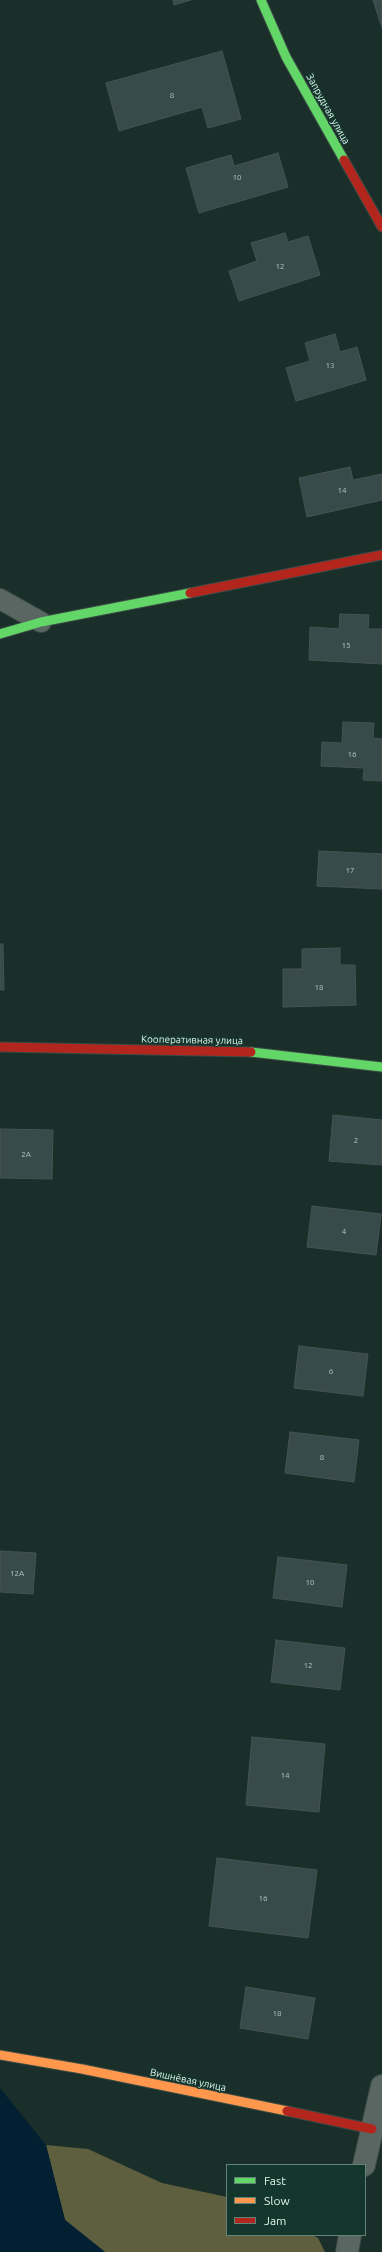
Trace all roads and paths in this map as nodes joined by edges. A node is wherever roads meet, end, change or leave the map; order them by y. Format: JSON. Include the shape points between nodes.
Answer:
{"nodes":[{"id":1,"x":261,"y":0,"type":"edge"},
{"id":2,"x":382,"y":227,"type":"edge"},
{"id":3,"x":382,"y":555,"type":"edge"},
{"id":4,"x":0,"y":599,"type":"edge"},
{"id":5,"x":41,"y":622,"type":"junction"},
{"id":6,"x":0,"y":634,"type":"edge"},
{"id":7,"x":0,"y":1047,"type":"edge"},
{"id":8,"x":382,"y":1067,"type":"edge"},
{"id":9,"x":0,"y":2055,"type":"edge"},
{"id":10,"x":382,"y":2086,"type":"edge"},
{"id":11,"x":372,"y":2129,"type":"junction"},
{"id":12,"x":364,"y":2164,"type":"edge"},
{"id":13,"x":350,"y":2236,"type":"edge"},
{"id":14,"x":347,"y":2252,"type":"edge"}],
"edges":[{"from":1,"to":2,"type":"street","name":"Запрудная улица","via":[[286,57]]},
{"from":3,"to":5,"type":"street"},
{"from":4,"to":5,"type":"lane"},
{"from":5,"to":6,"type":"street"},
{"from":7,"to":8,"type":"street","name":"Кооперативная улица","via":[[256,1052]]},
{"from":9,"to":11,"type":"street","name":"Вишнёвая улица"},
{"from":10,"to":11,"type":"street"},
{"from":11,"to":12,"type":"street"},
{"from":13,"to":14,"type":"street"}]}
